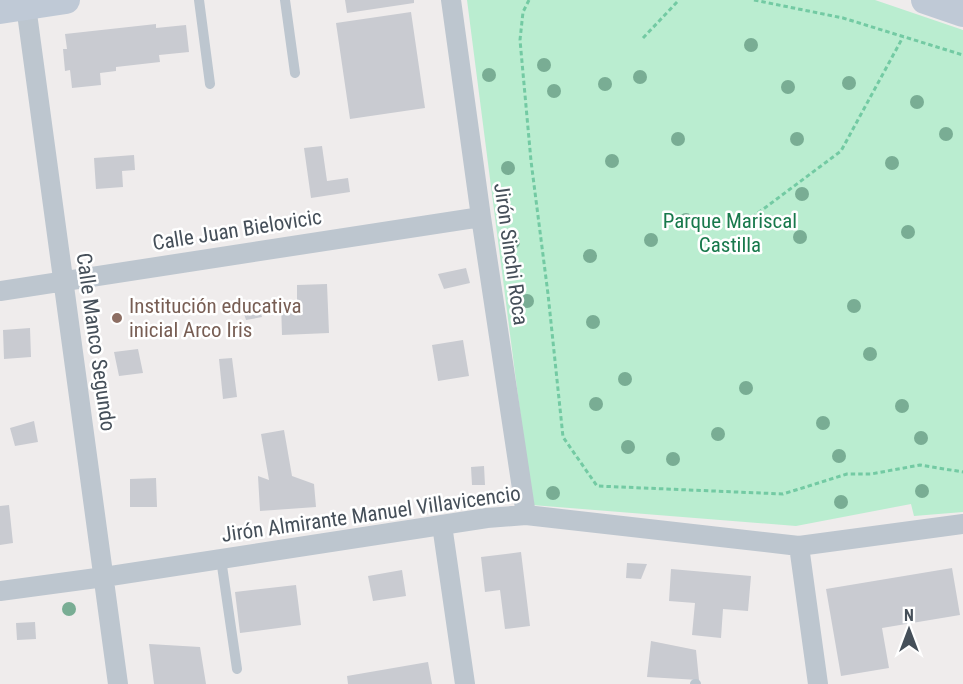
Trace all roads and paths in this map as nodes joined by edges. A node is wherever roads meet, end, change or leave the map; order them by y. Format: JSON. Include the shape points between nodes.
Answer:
{"nodes":[{"id":1,"x":66,"y":0,"type":"edge"},
{"id":2,"x":199,"y":0,"type":"edge"},
{"id":3,"x":285,"y":0,"type":"edge"},
{"id":4,"x":451,"y":0,"type":"edge"},
{"id":5,"x":529,"y":0,"type":"edge"},
{"id":6,"x":679,"y":0,"type":"edge"},
{"id":7,"x":754,"y":0,"type":"edge"},
{"id":8,"x":925,"y":0,"type":"edge"},
{"id":9,"x":13,"y":8,"type":"edge"},
{"id":10,"x":963,"y":13,"type":"edge"},
{"id":11,"x":903,"y":37,"type":"junction"},
{"id":12,"x":643,"y":38,"type":"dead end"},
{"id":13,"x":963,"y":55,"type":"edge"},
{"id":14,"x":296,"y":73,"type":"dead end"},
{"id":15,"x":210,"y":84,"type":"dead end"},
{"id":16,"x":481,"y":217,"type":"junction"},
{"id":17,"x":746,"y":222,"type":"dead end"},
{"id":18,"x":63,"y":280,"type":"junction"},
{"id":19,"x":0,"y":291,"type":"edge"},
{"id":20,"x":963,"y":472,"type":"edge"},
{"id":21,"x":526,"y":515,"type":"junction"},
{"id":22,"x":963,"y":524,"type":"edge"},
{"id":23,"x":442,"y":525,"type":"junction"},
{"id":24,"x":799,"y":546,"type":"junction"},
{"id":25,"x":221,"y":559,"type":"junction"},
{"id":26,"x":104,"y":577,"type":"junction"},
{"id":27,"x":0,"y":591,"type":"edge"},
{"id":28,"x":237,"y":669,"type":"dead end"},
{"id":29,"x":118,"y":684,"type":"edge"},
{"id":30,"x":465,"y":684,"type":"edge"},
{"id":31,"x":818,"y":684,"type":"edge"}],
"edges":[{"from":1,"to":9,"type":"main road"},
{"from":2,"to":15,"type":"lane"},
{"from":3,"to":14,"type":"lane"},
{"from":4,"to":16,"type":"street","name":"Jirón Sinchi Roca"},
{"from":5,"to":20,"type":"path","via":[[523,12],[520,40],[563,437],[597,486],[783,494],[847,474],[920,465]]},
{"from":6,"to":12,"type":"path"},
{"from":7,"to":11,"type":"path","via":[[843,18]]},
{"from":8,"to":10,"type":"main road"},
{"from":9,"to":18,"type":"street","name":"Calle Manco Segundo"},
{"from":11,"to":13,"type":"path"},
{"from":11,"to":17,"type":"path","via":[[842,151]]},
{"from":16,"to":18,"type":"street","name":"Calle Juan Bielovicic"},
{"from":16,"to":21,"type":"street","name":"Jirón Sinchi Roca"},
{"from":18,"to":19,"type":"street","name":"Calle Juan Bielovicic"},
{"from":18,"to":26,"type":"street","name":"Calle Manco Segundo"},
{"from":21,"to":23,"type":"street","name":"Jirón Almirante Manuel Villavicencio"},
{"from":21,"to":24,"type":"street","name":"Jirón Almirante Manuel Villavicencio"},
{"from":22,"to":24,"type":"street","name":"Jirón Almirante Manuel Villavicencio"},
{"from":23,"to":25,"type":"street","name":"Jirón Almirante Manuel Villavicencio"},
{"from":23,"to":30,"type":"street"},
{"from":24,"to":31,"type":"street"},
{"from":25,"to":26,"type":"street","name":"Jirón Almirante Manuel Villavicencio"},
{"from":25,"to":28,"type":"lane"},
{"from":26,"to":27,"type":"street","name":"Jirón Almirante Manuel Villavicencio"},
{"from":26,"to":29,"type":"street","name":"Calle Manco Segundo"}]}
